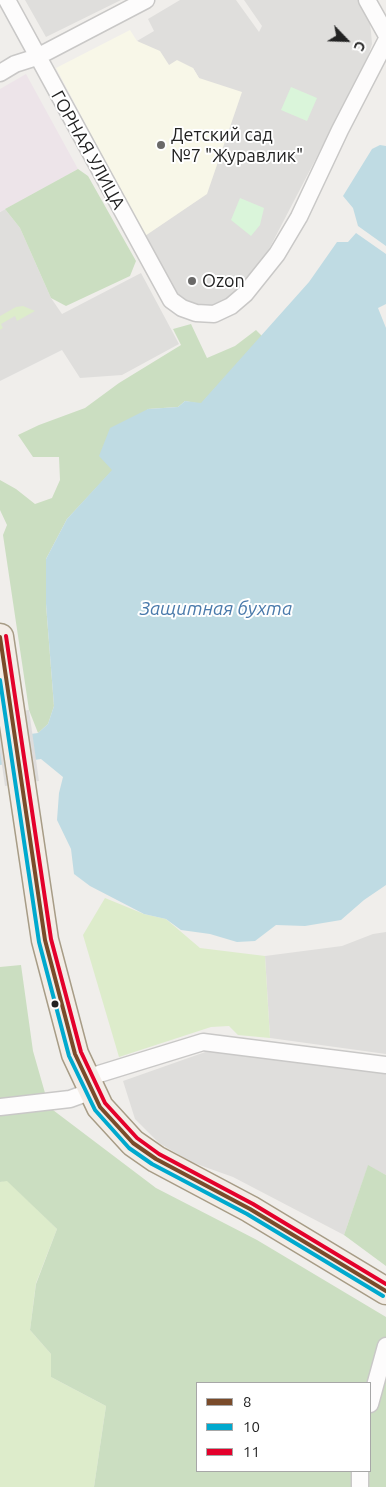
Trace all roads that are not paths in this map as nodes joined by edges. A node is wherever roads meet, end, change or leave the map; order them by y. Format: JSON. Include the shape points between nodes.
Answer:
{"nodes":[{"id":1,"x":6,"y":0,"type":"edge"},
{"id":2,"x":146,"y":0,"type":"edge"},
{"id":3,"x":367,"y":0,"type":"edge"},
{"id":4,"x":386,"y":34,"type":"edge"},
{"id":5,"x":386,"y":42,"type":"edge"},
{"id":6,"x":37,"y":57,"type":"junction"},
{"id":7,"x":0,"y":73,"type":"edge"},
{"id":8,"x":0,"y":637,"type":"edge"},
{"id":9,"x":386,"y":1065,"type":"edge"},
{"id":10,"x":89,"y":1084,"type":"junction"},
{"id":11,"x":0,"y":1107,"type":"edge"},
{"id":12,"x":386,"y":1291,"type":"edge"},
{"id":13,"x":386,"y":1346,"type":"edge"},
{"id":14,"x":371,"y":1400,"type":"edge"},
{"id":15,"x":360,"y":1472,"type":"edge"},
{"id":16,"x":360,"y":1487,"type":"edge"}],
"edges":[{"from":1,"to":6,"type":"street","name":"ГОРНАЯ УЛИЦА"},
{"from":2,"to":6,"type":"street"},
{"from":3,"to":4,"type":"street"},
{"from":5,"to":6,"type":"street","name":"ГОРНАЯ УЛИЦА","via":[[299,217],[276,254],[245,294],[214,314],[196,313],[171,300]]},
{"from":6,"to":7,"type":"street"},
{"from":8,"to":10,"type":"main road","via":[[45,940],[66,1025]]},
{"from":9,"to":10,"type":"street","via":[[203,1042]]},
{"from":10,"to":11,"type":"street","via":[[70,1099]]},
{"from":10,"to":12,"type":"main road","via":[[100,1107],[116,1127],[156,1159],[250,1209]]},
{"from":13,"to":14,"type":"street"},
{"from":15,"to":16,"type":"street"}]}
